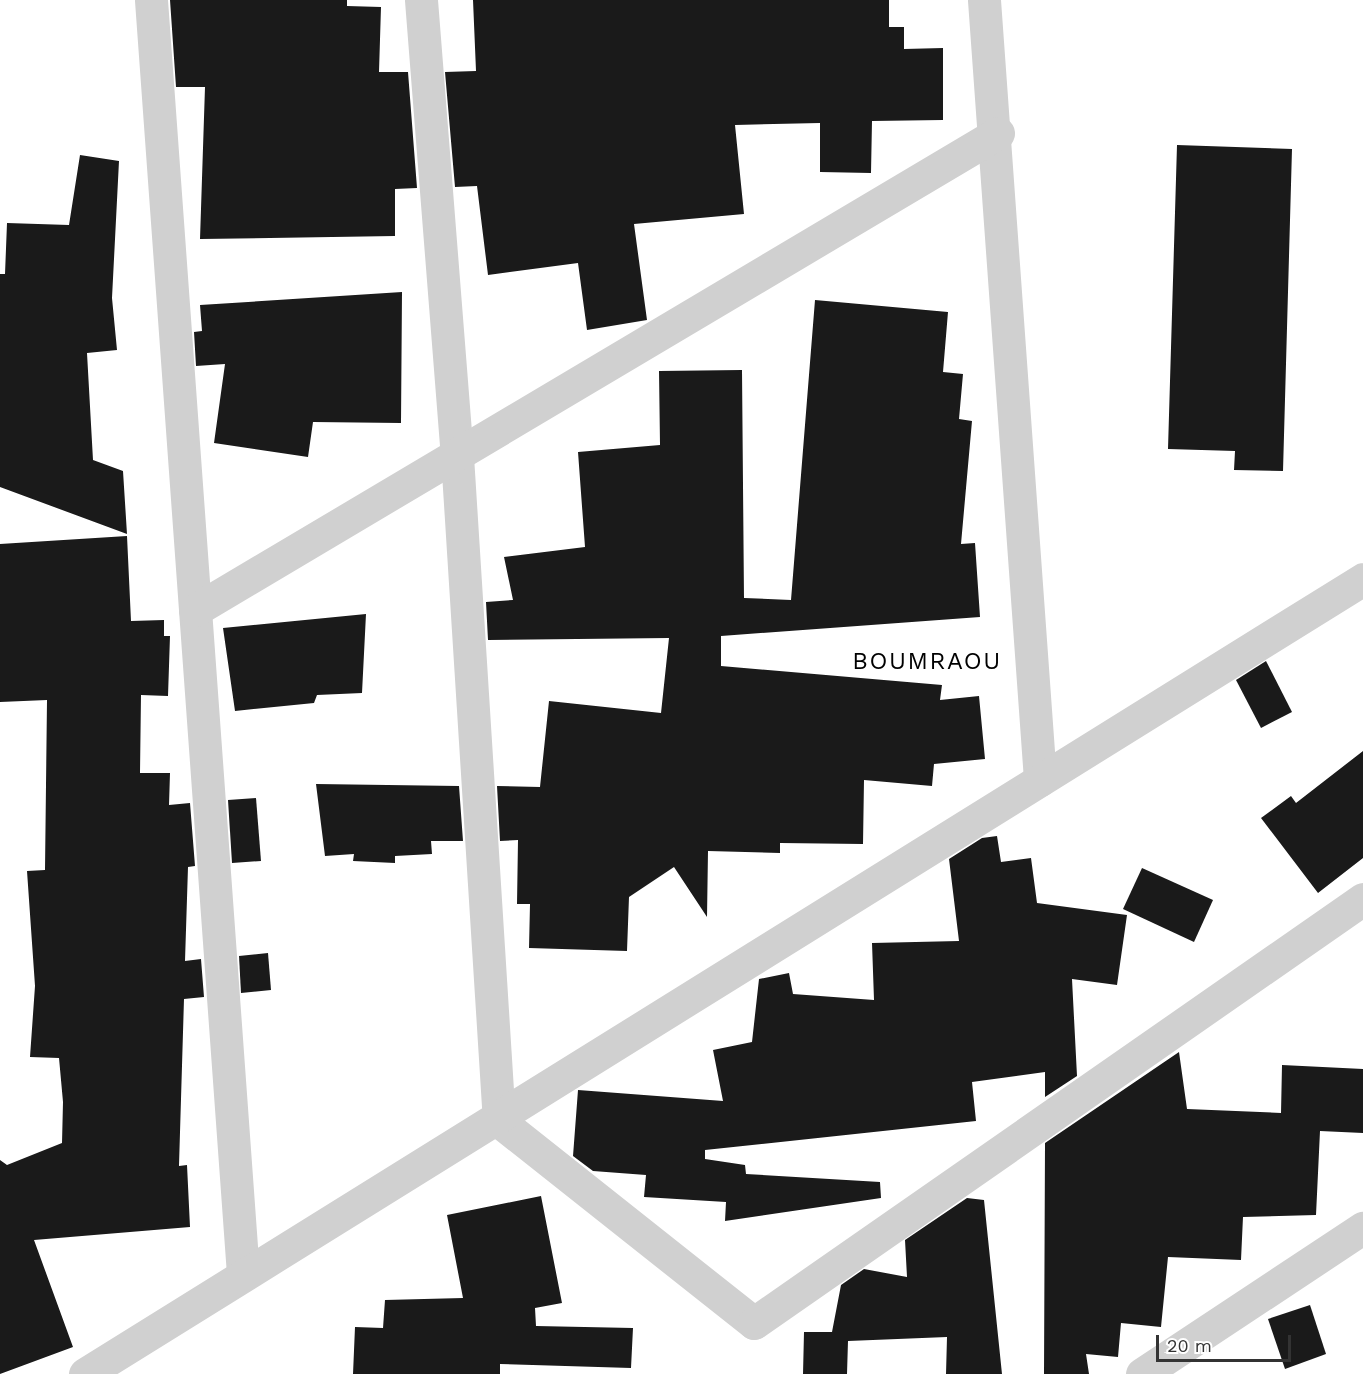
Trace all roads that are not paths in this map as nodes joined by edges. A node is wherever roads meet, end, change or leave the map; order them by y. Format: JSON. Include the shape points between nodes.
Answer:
{"nodes":[{"id":1,"x":151,"y":0,"type":"edge"},
{"id":2,"x":421,"y":0,"type":"edge"},
{"id":3,"x":984,"y":0,"type":"edge"},
{"id":4,"x":998,"y":133,"type":"junction"},
{"id":5,"x":457,"y":456,"type":"junction"},
{"id":6,"x":1363,"y":579,"type":"edge"},
{"id":7,"x":195,"y":610,"type":"junction"},
{"id":8,"x":1040,"y":780,"type":"junction"},
{"id":9,"x":1363,"y":899,"type":"edge"},
{"id":10,"x":500,"y":1121,"type":"junction"},
{"id":11,"x":1363,"y":1228,"type":"edge"},
{"id":12,"x":243,"y":1275,"type":"junction"},
{"id":13,"x":85,"y":1374,"type":"edge"},
{"id":14,"x":1142,"y":1374,"type":"edge"}],
"edges":[{"from":1,"to":7,"type":"street"},
{"from":2,"to":5,"type":"street"},
{"from":3,"to":4,"type":"street"},
{"from":4,"to":5,"type":"street"},
{"from":4,"to":8,"type":"street"},
{"from":5,"to":7,"type":"street"},
{"from":5,"to":10,"type":"street"},
{"from":6,"to":8,"type":"street"},
{"from":7,"to":12,"type":"street"},
{"from":8,"to":10,"type":"street"},
{"from":9,"to":10,"type":"street","via":[[754,1323]]},
{"from":10,"to":12,"type":"street"},
{"from":11,"to":14,"type":"street"},
{"from":12,"to":13,"type":"street"}]}
